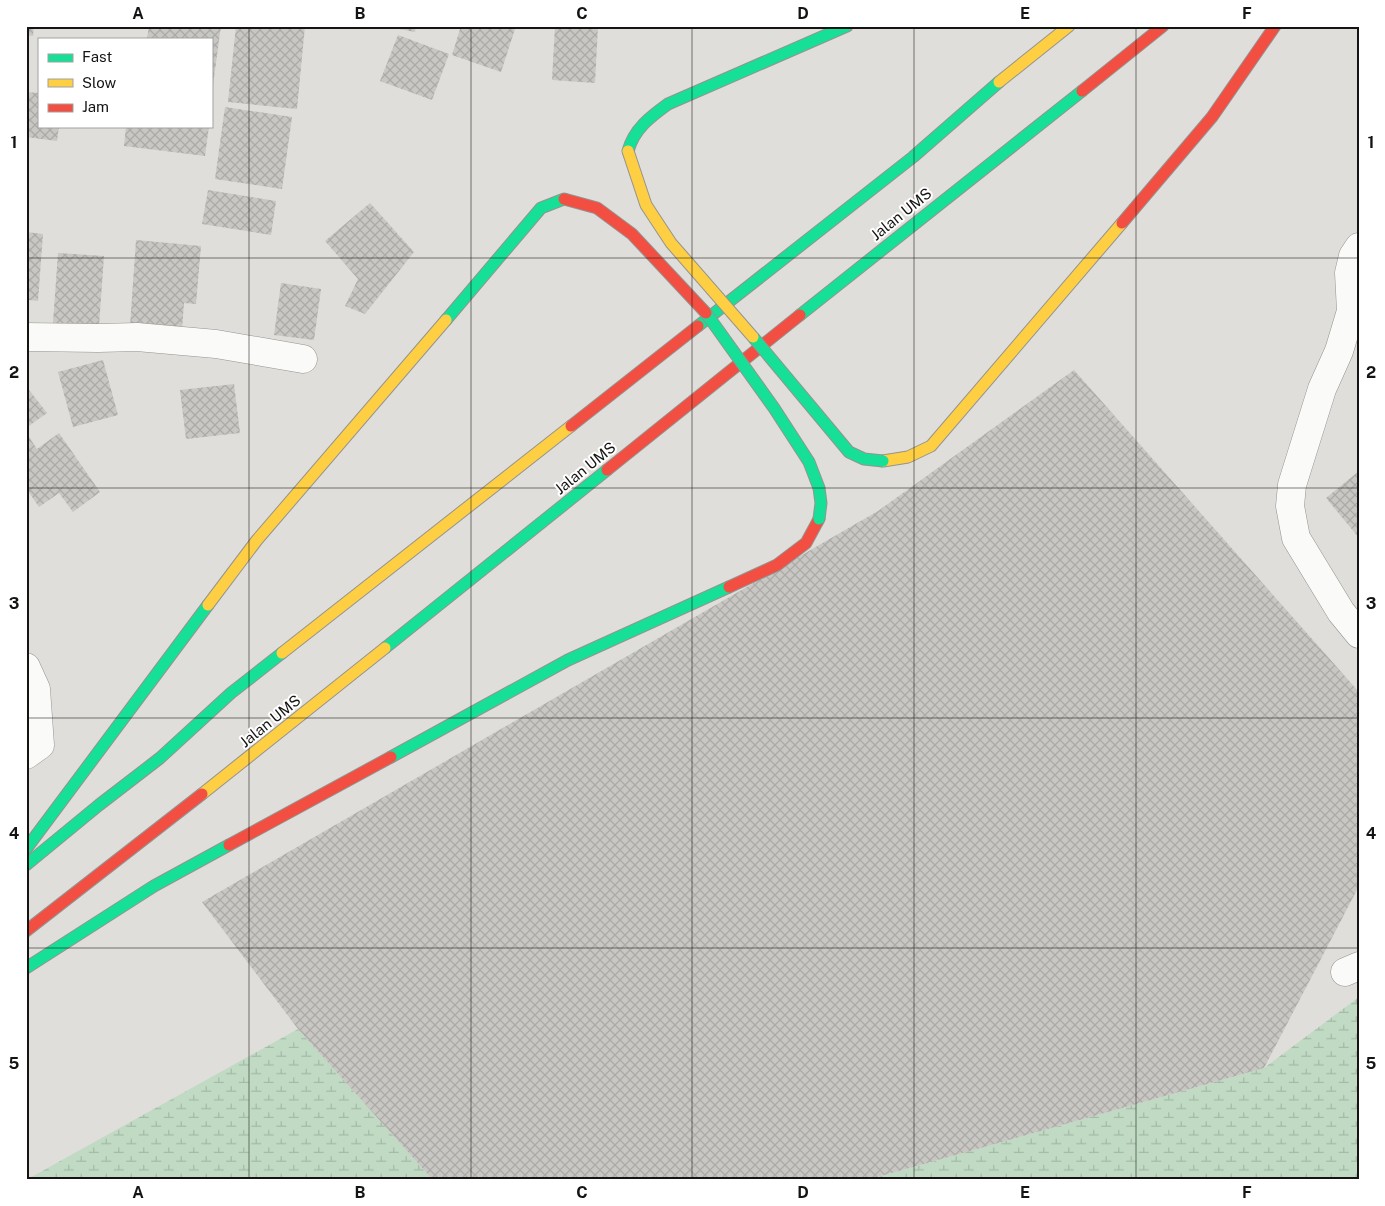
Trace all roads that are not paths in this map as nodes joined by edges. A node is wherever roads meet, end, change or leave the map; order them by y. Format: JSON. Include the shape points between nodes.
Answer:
{"nodes":[{"id":1,"x":847,"y":26,"type":"edge"},
{"id":2,"x":1069,"y":26,"type":"edge"},
{"id":3,"x":1163,"y":26,"type":"edge"},
{"id":4,"x":1274,"y":26,"type":"edge"},
{"id":5,"x":1359,"y":247,"type":"edge"},
{"id":6,"x":26,"y":337,"type":"edge"},
{"id":7,"x":303,"y":359,"type":"dead end"},
{"id":8,"x":1359,"y":634,"type":"edge"},
{"id":9,"x":26,"y":667,"type":"edge"},
{"id":10,"x":26,"y":756,"type":"edge"},
{"id":11,"x":26,"y":848,"type":"edge"},
{"id":12,"x":26,"y":865,"type":"edge"},
{"id":13,"x":26,"y":931,"type":"edge"},
{"id":14,"x":26,"y":968,"type":"edge"}],
"edges":[{"from":1,"to":4,"type":"highway","bridge":true,"via":[[668,104],[631,137],[628,151],[646,205],[671,243],[849,452],[883,462],[908,457],[931,446],[1212,117]]},
{"from":2,"to":12,"type":"highway","via":[[913,157],[231,693],[160,758]]},
{"from":3,"to":13,"type":"highway","name":"Jalan UMS","via":[[276,736]]},
{"from":5,"to":8,"type":"street","via":[[1349,273],[1351,311],[1339,351],[1322,389],[1292,485],[1290,506],[1296,538],[1341,612]]},
{"from":6,"to":7,"type":"street","via":[[136,337],[216,344]]},
{"from":9,"to":10,"type":"street","via":[[36,689],[40,745]]},
{"from":11,"to":14,"type":"highway","bridge":true,"via":[[257,540],[541,208],[564,199],[598,208],[632,234],[703,308],[809,462],[822,503],[819,519],[806,543],[777,565],[568,660],[154,886]]}]}
